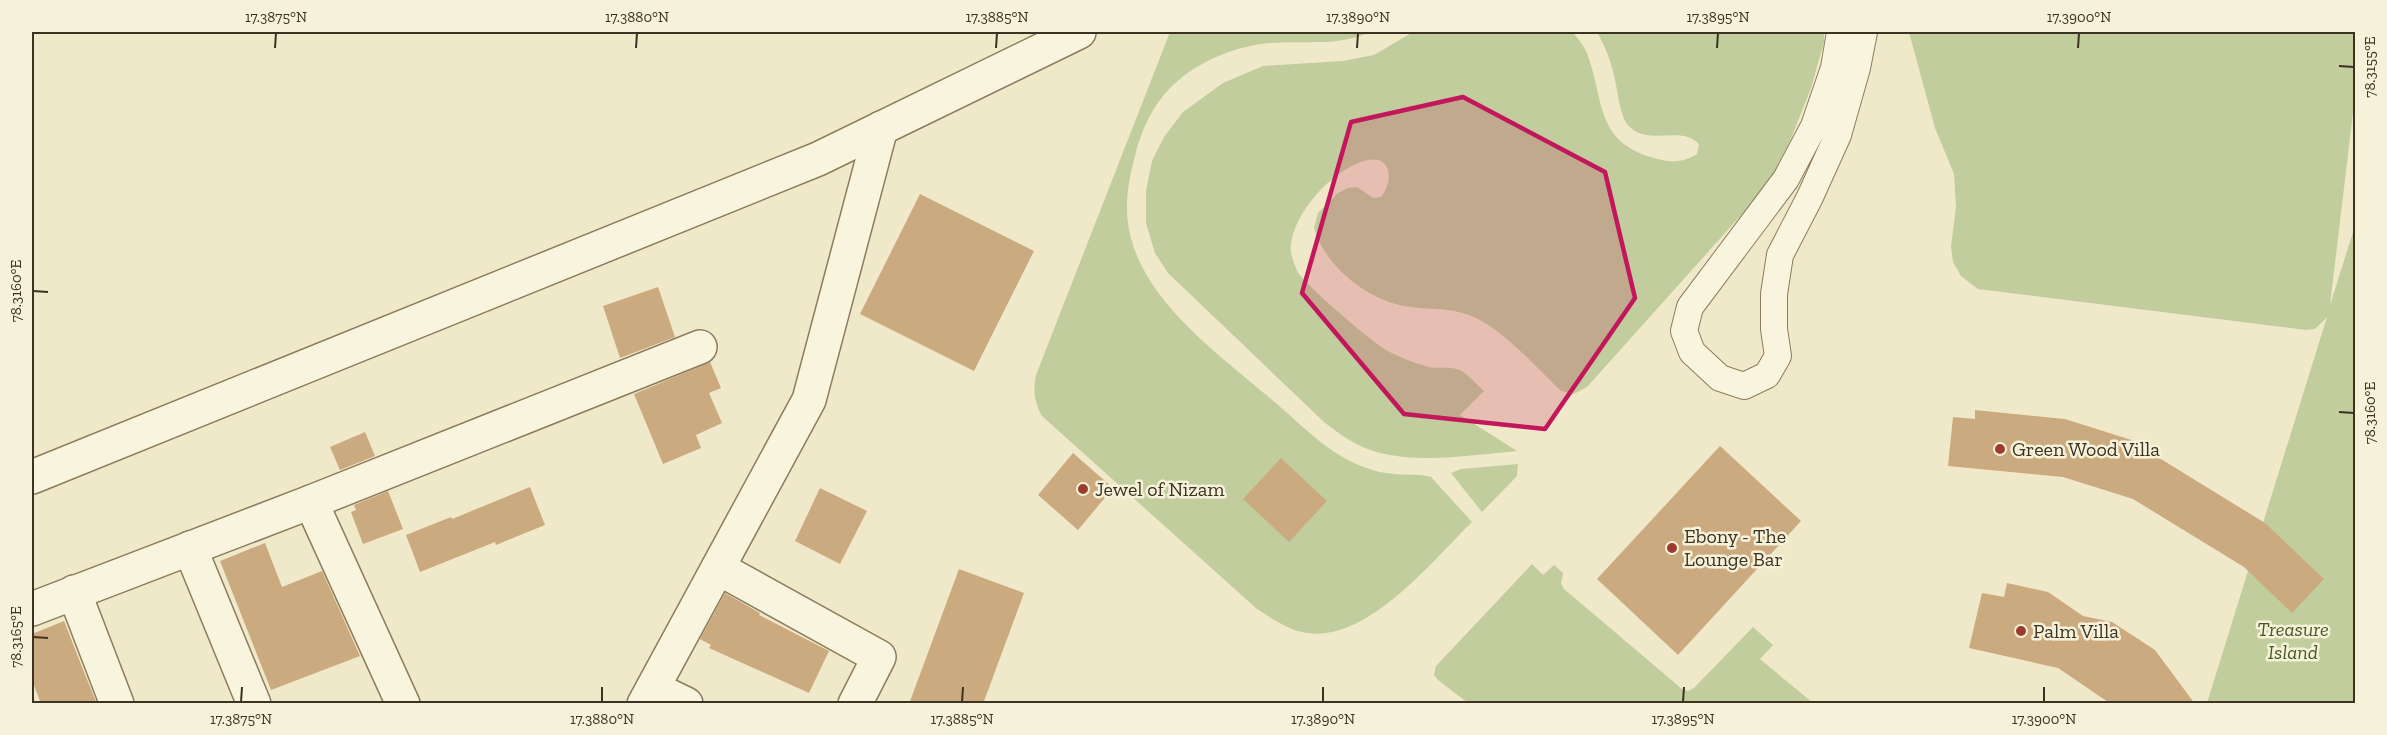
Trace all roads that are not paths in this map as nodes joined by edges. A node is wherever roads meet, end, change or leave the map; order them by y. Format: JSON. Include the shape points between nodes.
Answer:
{"nodes":[{"id":1,"x":1079,"y":32,"type":"edge"},
{"id":2,"x":1840,"y":32,"type":"edge"},
{"id":3,"x":1864,"y":32,"type":"edge"},
{"id":4,"x":881,"y":128,"type":"junction"},
{"id":5,"x":700,"y":347,"type":"dead end"},
{"id":6,"x":32,"y":477,"type":"edge"},
{"id":7,"x":311,"y":502,"type":"junction"},
{"id":8,"x":190,"y":548,"type":"junction"},
{"id":9,"x":718,"y":568,"type":"junction"},
{"id":10,"x":74,"y":592,"type":"junction"},
{"id":11,"x":32,"y":609,"type":"edge"},
{"id":12,"x":649,"y":696,"type":"edge"},
{"id":13,"x":117,"y":704,"type":"edge"},
{"id":14,"x":254,"y":704,"type":"edge"},
{"id":15,"x":403,"y":704,"type":"edge"},
{"id":16,"x":686,"y":704,"type":"edge"},
{"id":17,"x":855,"y":704,"type":"edge"}],
"edges":[{"from":1,"to":4,"type":"street"},
{"from":2,"to":3,"type":"lane","via":[[1834,68],[1814,126],[1786,179],[1690,307],[1684,331],[1692,352],[1719,378],[1744,386],[1767,375],[1778,356],[1774,294],[1780,255],[1838,135]]},
{"from":4,"to":6,"type":"street","via":[[807,164]]},
{"from":4,"to":9,"type":"street","via":[[808,400]]},
{"from":5,"to":7,"type":"street"},
{"from":7,"to":8,"type":"street"},
{"from":7,"to":15,"type":"street"},
{"from":8,"to":10,"type":"street"},
{"from":8,"to":14,"type":"street"},
{"from":9,"to":12,"type":"street"},
{"from":9,"to":17,"type":"street","via":[[879,657]]},
{"from":10,"to":11,"type":"street"},
{"from":10,"to":13,"type":"street"},
{"from":12,"to":16,"type":"street"}]}
